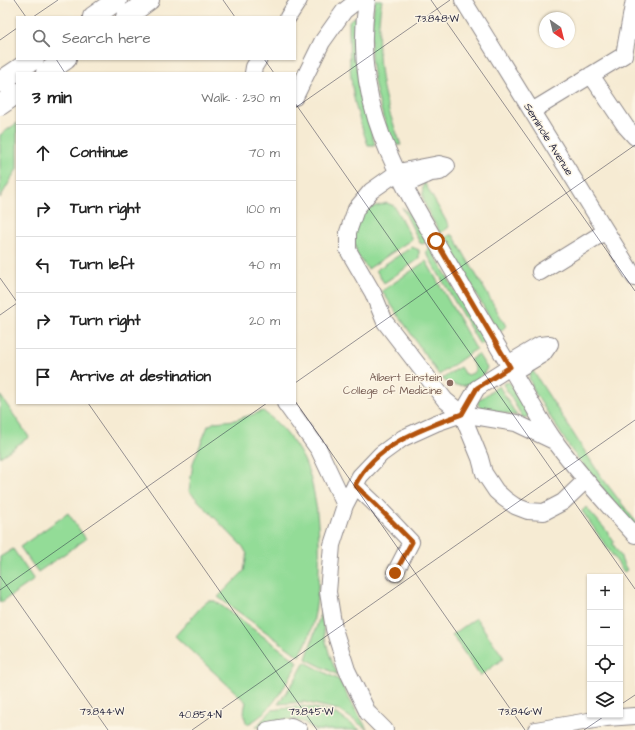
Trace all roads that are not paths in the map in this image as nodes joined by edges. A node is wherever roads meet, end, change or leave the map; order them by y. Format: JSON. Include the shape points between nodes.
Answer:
{"nodes":[{"id":1,"x":117,"y":0,"type":"edge"},
{"id":2,"x":149,"y":0,"type":"edge"},
{"id":3,"x":299,"y":0,"type":"edge"},
{"id":4,"x":358,"y":0,"type":"edge"},
{"id":5,"x":367,"y":0,"type":"edge"},
{"id":6,"x":463,"y":0,"type":"edge"},
{"id":7,"x":634,"y":0,"type":"edge"},
{"id":8,"x":94,"y":16,"type":"edge"},
{"id":9,"x":127,"y":16,"type":"edge"},
{"id":10,"x":289,"y":16,"type":"edge"},
{"id":11,"x":630,"y":57,"type":"edge"},
{"id":12,"x":33,"y":60,"type":"edge"},
{"id":13,"x":65,"y":60,"type":"edge"},
{"id":14,"x":258,"y":60,"type":"edge"},
{"id":15,"x":47,"y":72,"type":"edge"},
{"id":16,"x":253,"y":72,"type":"edge"},
{"id":17,"x":591,"y":75,"type":"junction"},
{"id":18,"x":0,"y":82,"type":"edge"},
{"id":19,"x":16,"y":94,"type":"edge"},
{"id":20,"x":296,"y":95,"type":"edge"},
{"id":21,"x":0,"y":105,"type":"edge"},
{"id":22,"x":532,"y":111,"type":"junction"},
{"id":23,"x":635,"y":137,"type":"edge"},
{"id":24,"x":401,"y":178,"type":"junction"},
{"id":25,"x":606,"y":231,"type":"junction"},
{"id":26,"x":540,"y":272,"type":"dead end"},
{"id":27,"x":635,"y":278,"type":"edge"},
{"id":28,"x":510,"y":368,"type":"junction"},
{"id":29,"x":286,"y":404,"type":"edge"},
{"id":30,"x":462,"y":414,"type":"junction"},
{"id":31,"x":556,"y":442,"type":"junction"},
{"id":32,"x":586,"y":480,"type":"junction"},
{"id":33,"x":355,"y":485,"type":"junction"},
{"id":34,"x":345,"y":505,"type":"junction"},
{"id":35,"x":635,"y":535,"type":"edge"},
{"id":36,"x":395,"y":573,"type":"dead end"},
{"id":37,"x":635,"y":716,"type":"edge"},
{"id":38,"x":593,"y":725,"type":"edge"},
{"id":39,"x":268,"y":730,"type":"edge"},
{"id":40,"x":299,"y":730,"type":"edge"},
{"id":41,"x":385,"y":730,"type":"edge"},
{"id":42,"x":536,"y":730,"type":"edge"}],
"edges":[{"from":1,"to":8,"type":"main road"},
{"from":2,"to":9,"type":"main road"},
{"from":3,"to":10,"type":"street"},
{"from":4,"to":20,"type":"street","via":[[344,11],[322,42]]},
{"from":5,"to":24,"type":"street","via":[[364,43],[366,74],[375,117],[387,152]]},
{"from":6,"to":22,"type":"street","name":"Seminole Avenue"},
{"from":7,"to":11,"type":"street"},
{"from":11,"to":17,"type":"street"},
{"from":12,"to":18,"type":"main road"},
{"from":13,"to":15,"type":"main road"},
{"from":14,"to":16,"type":"street"},
{"from":17,"to":22,"type":"street"},
{"from":17,"to":23,"type":"street"},
{"from":19,"to":21,"type":"main road"},
{"from":22,"to":25,"type":"street","name":"Seminole Avenue"},
{"from":24,"to":28,"type":"street"},
{"from":24,"to":30,"type":"street","via":[[371,191],[356,209],[348,232],[348,250],[373,293],[385,322],[445,400]]},
{"from":25,"to":26,"type":"street"},
{"from":25,"to":27,"type":"street","name":"Seminole Avenue"},
{"from":28,"to":30,"type":"street","via":[[477,388]]},
{"from":28,"to":31,"type":"street"},
{"from":29,"to":34,"type":"street","via":[[319,450]]},
{"from":30,"to":31,"type":"street","via":[[516,423]]},
{"from":30,"to":32,"type":"street","via":[[484,473],[496,491],[515,506],[528,511],[544,512],[564,502]]},
{"from":30,"to":33,"type":"street","via":[[403,438],[381,454]]},
{"from":31,"to":32,"type":"street"},
{"from":32,"to":35,"type":"street"},
{"from":33,"to":34,"type":"street"},
{"from":33,"to":36,"type":"street","via":[[412,542]]},
{"from":34,"to":41,"type":"street","via":[[332,545],[328,592],[333,622],[347,670],[368,713]]},
{"from":37,"to":38,"type":"street","via":[[606,718]]},
{"from":38,"to":42,"type":"street"},
{"from":39,"to":40,"type":"street","via":[[291,726]]}]}
